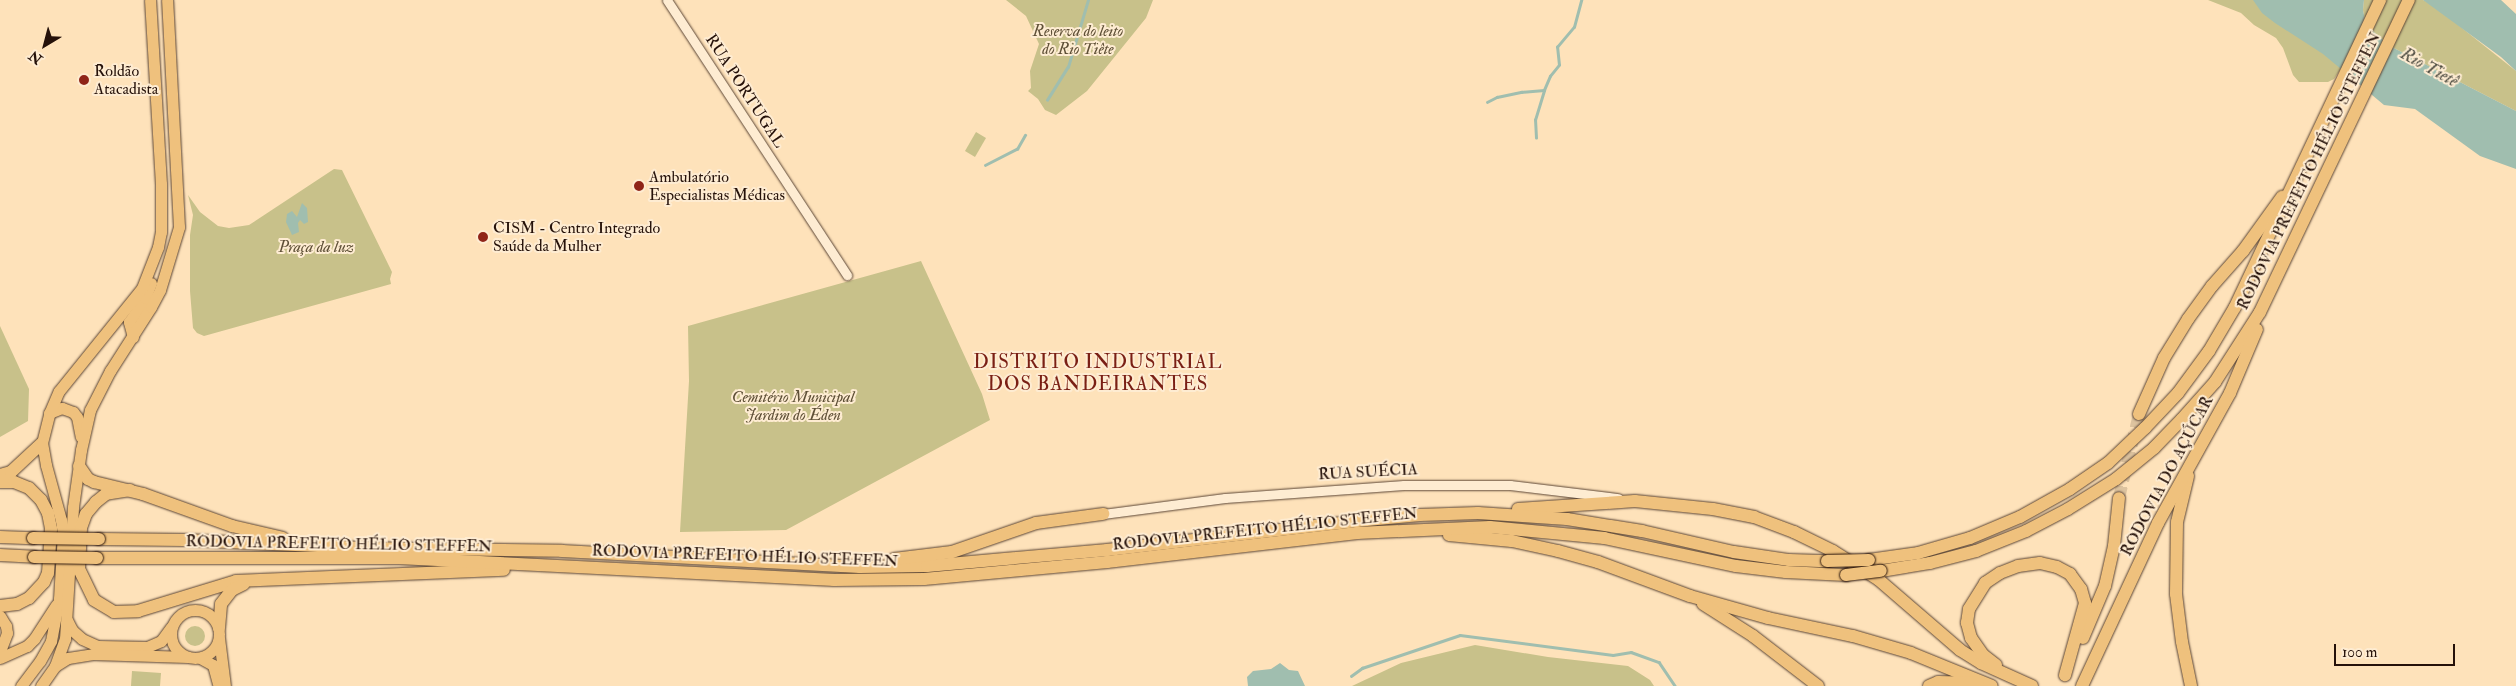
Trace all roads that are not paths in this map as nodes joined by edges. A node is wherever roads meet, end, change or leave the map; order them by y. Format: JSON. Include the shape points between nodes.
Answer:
{"nodes":[{"id":1,"x":150,"y":0,"type":"edge"},
{"id":2,"x":167,"y":0,"type":"edge"},
{"id":3,"x":667,"y":0,"type":"edge"},
{"id":4,"x":2380,"y":0,"type":"edge"},
{"id":5,"x":2409,"y":0,"type":"edge"},
{"id":6,"x":2301,"y":170,"type":"junction"},
{"id":7,"x":158,"y":247,"type":"junction"},
{"id":8,"x":847,"y":275,"type":"dead end"},
{"id":9,"x":2277,"y":281,"type":"junction"},
{"id":10,"x":133,"y":337,"type":"junction"},
{"id":11,"x":49,"y":413,"type":"junction"},
{"id":12,"x":2139,"y":414,"type":"tunnel mouth"},
{"id":13,"x":42,"y":443,"type":"junction"},
{"id":14,"x":82,"y":444,"type":"junction"},
{"id":15,"x":2192,"y":461,"type":"junction"},
{"id":16,"x":79,"y":466,"type":"junction"},
{"id":17,"x":0,"y":475,"type":"edge"},
{"id":18,"x":0,"y":482,"type":"edge"},
{"id":19,"x":130,"y":490,"type":"junction"},
{"id":20,"x":2119,"y":498,"type":"tunnel mouth"},
{"id":21,"x":1635,"y":501,"type":"junction"},
{"id":22,"x":1478,"y":513,"type":"junction"},
{"id":23,"x":1103,"y":514,"type":"joint"},
{"id":24,"x":1402,"y":529,"type":"junction"},
{"id":25,"x":0,"y":537,"type":"edge"},
{"id":26,"x":357,"y":548,"type":"junction"},
{"id":27,"x":0,"y":555,"type":"edge"},
{"id":28,"x":584,"y":566,"type":"junction"},
{"id":29,"x":860,"y":567,"type":"junction"},
{"id":30,"x":260,"y":580,"type":"junction"},
{"id":31,"x":1690,"y":596,"type":"junction"},
{"id":32,"x":59,"y":599,"type":"junction"},
{"id":33,"x":0,"y":606,"type":"edge"},
{"id":34,"x":0,"y":616,"type":"edge"},
{"id":35,"x":67,"y":620,"type":"junction"},
{"id":36,"x":171,"y":627,"type":"junction"},
{"id":37,"x":219,"y":633,"type":"junction"},
{"id":38,"x":0,"y":650,"type":"edge"},
{"id":39,"x":0,"y":658,"type":"edge"},
{"id":40,"x":195,"y":658,"type":"junction"},
{"id":41,"x":55,"y":666,"type":"junction"},
{"id":42,"x":2009,"y":676,"type":"junction"},
{"id":43,"x":2063,"y":680,"type":"edge"},
{"id":44,"x":1990,"y":685,"type":"edge"},
{"id":45,"x":20,"y":686,"type":"edge"},
{"id":46,"x":41,"y":686,"type":"edge"},
{"id":47,"x":218,"y":686,"type":"edge"},
{"id":48,"x":225,"y":686,"type":"edge"},
{"id":49,"x":1818,"y":686,"type":"edge"},
{"id":50,"x":1929,"y":686,"type":"edge"},
{"id":51,"x":2032,"y":686,"type":"edge"},
{"id":52,"x":2082,"y":686,"type":"edge"},
{"id":53,"x":2191,"y":686,"type":"edge"}],
"edges":[{"from":1,"to":7,"type":"main road","via":[[161,184]]},
{"from":2,"to":10,"type":"main road","via":[[179,228],[160,290]]},
{"from":3,"to":8,"type":"street","name":"RUA PORTUGAL"},
{"from":4,"to":6,"type":"highway","name":"RODOVIA PREFEITO HÉLIO STEFFEN"},
{"from":5,"to":9,"type":"highway","name":"RODOVIA PREFEITO HÉLIO STEFFEN"},
{"from":6,"to":12,"type":"highway","via":[[2188,319],[2164,358]]},
{"from":6,"to":22,"type":"highway","name":"RODOVIA PREFEITO HÉLIO STEFFEN","bridge":true,"via":[[2235,307],[2209,351],[2178,392],[2108,463],[2020,517],[1970,538],[1918,553],[1869,560],[1788,560],[1567,519]]},
{"from":7,"to":10,"type":"main road","via":[[159,264],[145,298],[128,322]]},
{"from":7,"to":11,"type":"main road","via":[[142,288],[59,391]]},
{"from":9,"to":15,"type":"highway","name":"RODOVIA DO AÇÚCAR","via":[[2230,393]]},
{"from":9,"to":24,"type":"highway","name":"RODOVIA PREFEITO HÉLIO STEFFEN","bridge":true,"via":[[2215,382],[2154,448],[2116,479],[2068,509],[2026,531],[1976,551],[1930,563],[1846,575],[1736,566],[1604,538],[1551,532],[1490,527]]},
{"from":10,"to":14,"type":"main road","via":[[110,371],[90,410]]},
{"from":11,"to":13,"type":"main road"},
{"from":11,"to":14,"type":"main road","via":[[62,408],[72,412],[77,417]]},
{"from":13,"to":17,"type":"highway","via":[[11,472]]},
{"from":13,"to":32,"type":"main road","via":[[63,534]]},
{"from":14,"to":16,"type":"main road"},
{"from":15,"to":52,"type":"highway","name":"RODOVIA DO AÇÚCAR","via":[[2158,523]]},
{"from":15,"to":53,"type":"highway","via":[[2178,522],[2176,561],[2176,594]]},
{"from":16,"to":19,"type":"highway","via":[[94,482]]},
{"from":16,"to":35,"type":"main road"},
{"from":18,"to":33,"type":"highway","via":[[14,482],[29,488],[48,513],[51,529],[48,573],[44,582],[29,598],[17,604]]},
{"from":19,"to":26,"type":"highway","via":[[241,529]]},
{"from":19,"to":30,"type":"highway","via":[[112,492],[101,498],[86,514],[81,528],[79,569],[94,600],[105,608],[114,612],[138,611],[229,583]]},
{"from":20,"to":43,"type":"highway","name":"RODOVIA DO AÇÚCAR","via":[[2114,546],[2105,586]]},
{"from":21,"to":22,"type":"highway"},
{"from":21,"to":23,"type":"street","name":"RUA SUÉCIA","via":[[1510,485],[1444,484],[1225,498]]},
{"from":21,"to":42,"type":"highway","via":[[1713,509],[1754,517],[1794,532],[1880,580],[1960,650]]},
{"from":22,"to":29,"type":"highway","name":"RODOVIA PREFEITO HÉLIO STEFFEN","via":[[1356,521],[1019,559]]},
{"from":23,"to":29,"type":"highway","via":[[1036,523],[952,552],[882,560]]},
{"from":24,"to":28,"type":"highway","name":"RODOVIA PREFEITO HÉLIO STEFFEN","via":[[924,579],[834,580]]},
{"from":24,"to":31,"type":"highway","via":[[1512,541],[1558,550]]},
{"from":25,"to":26,"type":"highway","name":"RODOVIA PREFEITO HÉLIO STEFFEN","bridge":true,"via":[[184,540]]},
{"from":26,"to":29,"type":"highway","name":"RODOVIA PREFEITO HÉLIO STEFFEN","via":[[562,551]]},
{"from":27,"to":28,"type":"highway","name":"RODOVIA PREFEITO HÉLIO STEFFEN","bridge":true,"via":[[399,558]]},
{"from":28,"to":30,"type":"highway"},
{"from":30,"to":37,"type":"highway","via":[[238,586],[226,596],[221,604]]},
{"from":31,"to":44,"type":"highway","via":[[1768,618],[1861,638],[1911,653]]},
{"from":31,"to":49,"type":"highway","via":[[1753,636]]},
{"from":32,"to":39,"type":"main road","via":[[34,639],[27,646]]},
{"from":32,"to":45,"type":"main road","via":[[51,641]]},
{"from":34,"to":38,"type":"main road","via":[[7,633]]},
{"from":35,"to":36,"type":"main road","via":[[82,639],[98,646],[147,647],[161,641]]},
{"from":35,"to":41,"type":"main road","via":[[63,646]]},
{"from":36,"to":37,"type":"main road","via":[[180,614],[195,609],[210,614]]},
{"from":36,"to":40,"type":"main road","via":[[170,635],[176,649]]},
{"from":37,"to":40,"type":"main road","via":[[216,647],[209,654]]},
{"from":37,"to":48,"type":"main road"},
{"from":40,"to":41,"type":"main road","via":[[93,654],[68,658]]},
{"from":40,"to":47,"type":"main road","via":[[213,665]]},
{"from":41,"to":46,"type":"main road"},
{"from":42,"to":43,"type":"highway","via":[[1984,655],[1971,638],[1967,623],[1969,609],[1985,583],[2000,573],[2040,563],[2070,574],[2081,589],[2085,603]]},
{"from":42,"to":51,"type":"highway"},
{"from":44,"to":50,"type":"highway","via":[[1938,682]]}]}
